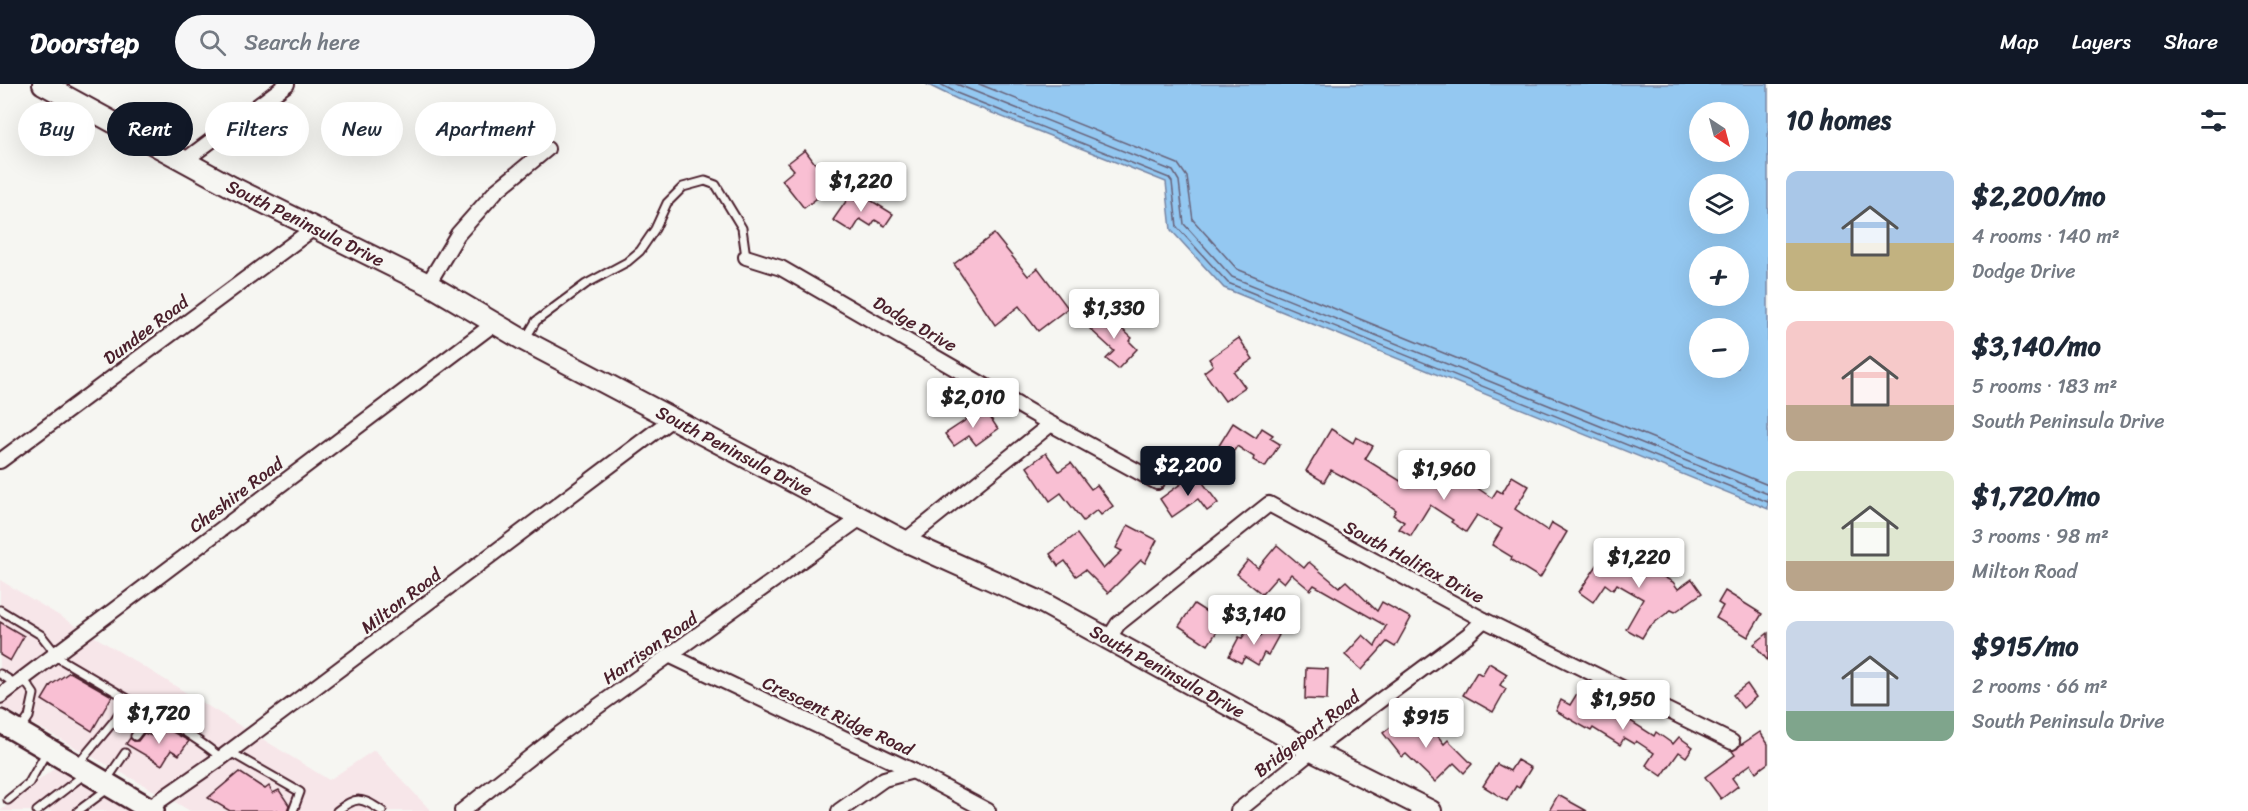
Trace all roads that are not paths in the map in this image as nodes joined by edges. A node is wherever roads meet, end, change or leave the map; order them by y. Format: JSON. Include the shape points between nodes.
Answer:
{"nodes":[{"id":1,"x":43,"y":84,"type":"edge"},
{"id":2,"x":287,"y":84,"type":"edge"},
{"id":3,"x":538,"y":156,"type":"edge"},
{"id":4,"x":184,"y":161,"type":"junction"},
{"id":5,"x":314,"y":228,"type":"junction"},
{"id":6,"x":746,"y":257,"type":"joint"},
{"id":7,"x":428,"y":284,"type":"junction"},
{"id":8,"x":495,"y":323,"type":"junction"},
{"id":9,"x":525,"y":340,"type":"junction"},
{"id":10,"x":672,"y":418,"type":"junction"},
{"id":11,"x":1051,"y":424,"type":"junction"},
{"id":12,"x":0,"y":461,"type":"edge"},
{"id":13,"x":1157,"y":482,"type":"dead end"},
{"id":14,"x":862,"y":517,"type":"junction"},
{"id":15,"x":905,"y":541,"type":"junction"},
{"id":16,"x":0,"y":610,"type":"edge"},
{"id":17,"x":1484,"y":620,"type":"junction"},
{"id":18,"x":1108,"y":638,"type":"junction"},
{"id":19,"x":56,"y":653,"type":"junction"},
{"id":20,"x":671,"y":656,"type":"junction"},
{"id":21,"x":0,"y":674,"type":"edge"},
{"id":22,"x":19,"y":681,"type":"junction"},
{"id":23,"x":0,"y":696,"type":"edge"},
{"id":24,"x":0,"y":722,"type":"edge"},
{"id":25,"x":19,"y":733,"type":"junction"},
{"id":26,"x":135,"y":736,"type":"dead end"},
{"id":27,"x":1732,"y":742,"type":"dead end"},
{"id":28,"x":47,"y":749,"type":"junction"},
{"id":29,"x":1312,"y":751,"type":"junction"},
{"id":30,"x":125,"y":753,"type":"dead end"},
{"id":31,"x":226,"y":755,"type":"junction"},
{"id":32,"x":913,"y":771,"type":"junction"},
{"id":33,"x":95,"y":777,"type":"junction"},
{"id":34,"x":8,"y":800,"type":"dead end"},
{"id":35,"x":144,"y":809,"type":"edge"},
{"id":36,"x":37,"y":811,"type":"edge"},
{"id":37,"x":78,"y":811,"type":"edge"},
{"id":38,"x":293,"y":811,"type":"edge"},
{"id":39,"x":337,"y":811,"type":"edge"},
{"id":40,"x":382,"y":811,"type":"edge"},
{"id":41,"x":462,"y":811,"type":"edge"},
{"id":42,"x":839,"y":811,"type":"edge"},
{"id":43,"x":988,"y":811,"type":"edge"},
{"id":44,"x":1238,"y":811,"type":"edge"},
{"id":45,"x":1431,"y":811,"type":"edge"}],
"edges":[{"from":1,"to":4,"type":"main road","name":"South Peninsula Drive"},
{"from":2,"to":4,"type":"street"},
{"from":3,"to":7,"type":"street","via":[[496,191],[458,234]]},
{"from":4,"to":5,"type":"main road","name":"South Peninsula Drive"},
{"from":5,"to":7,"type":"main road","name":"South Peninsula Drive"},
{"from":5,"to":12,"type":"street","name":"Dundee Road"},
{"from":6,"to":9,"type":"lane","via":[[742,228],[717,185],[705,181],[683,187],[667,203],[640,251],[536,321]]},
{"from":6,"to":11,"type":"street","name":"Dodge Drive","via":[[781,268]]},
{"from":7,"to":8,"type":"main road","name":"South Peninsula Drive"},
{"from":8,"to":9,"type":"main road","name":"South Peninsula Drive"},
{"from":8,"to":19,"type":"street","name":"Cheshire Road"},
{"from":9,"to":10,"type":"main road","name":"South Peninsula Drive"},
{"from":10,"to":14,"type":"main road","name":"South Peninsula Drive"},
{"from":10,"to":31,"type":"street","name":"Milton Road"},
{"from":11,"to":13,"type":"street","name":"Dodge Drive"},
{"from":11,"to":15,"type":"street"},
{"from":14,"to":15,"type":"main road","name":"South Peninsula Drive"},
{"from":14,"to":20,"type":"street","name":"Harrison Road"},
{"from":15,"to":18,"type":"main road","name":"South Peninsula Drive","via":[[1043,603]]},
{"from":16,"to":19,"type":"lane","via":[[41,635]]},
{"from":17,"to":18,"type":"street","name":"South Halifax Drive","via":[[1269,504],[1118,624]]},
{"from":17,"to":27,"type":"street","name":"South Halifax Drive"},
{"from":17,"to":29,"type":"street","name":"Bridgeport Road"},
{"from":18,"to":29,"type":"main road","name":"South Peninsula Drive"},
{"from":19,"to":22,"type":"street","name":"Cheshire Road"},
{"from":19,"to":33,"type":"lane","via":[[128,699],[114,721]]},
{"from":20,"to":32,"type":"street","name":"Crescent Ridge Road"},
{"from":20,"to":41,"type":"street","name":"Harrison Road","via":[[558,735]]},
{"from":21,"to":22,"type":"lane"},
{"from":22,"to":23,"type":"street","name":"Cheshire Road"},
{"from":22,"to":25,"type":"lane","via":[[34,694],[29,717]]},
{"from":24,"to":25,"type":"main road"},
{"from":25,"to":28,"type":"main road"},
{"from":26,"to":31,"type":"lane","via":[[143,725],[162,719]]},
{"from":28,"to":33,"type":"main road"},
{"from":28,"to":34,"type":"lane","via":[[28,783]]},
{"from":29,"to":44,"type":"street","name":"Bridgeport Road"},
{"from":29,"to":45,"type":"main road","name":"South Peninsula Drive"},
{"from":30,"to":33,"type":"lane"},
{"from":31,"to":35,"type":"street","name":"Milton Road"},
{"from":31,"to":38,"type":"lane","via":[[300,792]]},
{"from":32,"to":42,"type":"street","via":[[884,779]]},
{"from":32,"to":43,"type":"street","name":"Crescent Ridge Road"},
{"from":33,"to":35,"type":"main road"},
{"from":33,"to":36,"type":"lane"},
{"from":33,"to":37,"type":"lane"},
{"from":39,"to":40,"type":"lane","via":[[352,800],[366,800]]}]}
